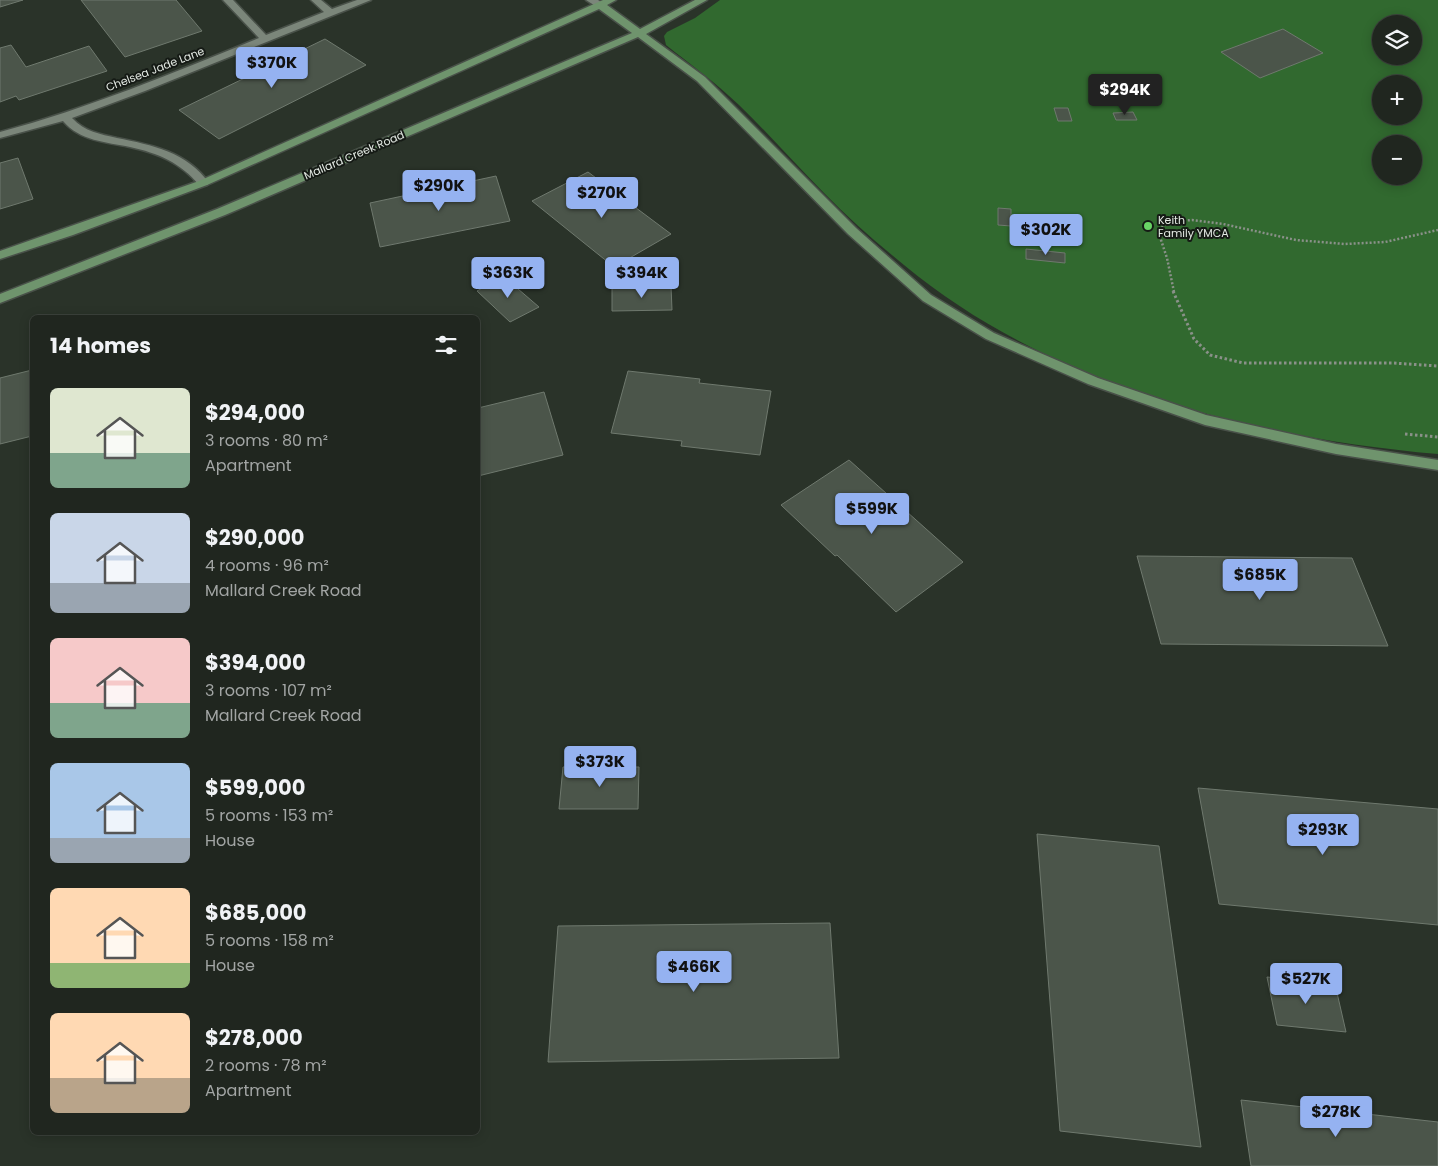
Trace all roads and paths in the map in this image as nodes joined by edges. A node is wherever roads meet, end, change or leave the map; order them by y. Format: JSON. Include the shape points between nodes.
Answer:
{"nodes":[{"id":1,"x":228,"y":0,"type":"edge"},
{"id":2,"x":316,"y":0,"type":"edge"},
{"id":3,"x":366,"y":0,"type":"edge"},
{"id":4,"x":702,"y":0,"type":"edge"},
{"id":5,"x":601,"y":2,"type":"edge"},
{"id":6,"x":330,"y":12,"type":"junction"},
{"id":7,"x":640,"y":33,"type":"junction"},
{"id":8,"x":264,"y":39,"type":"junction"},
{"id":9,"x":65,"y":117,"type":"junction"},
{"id":10,"x":0,"y":135,"type":"edge"},
{"id":11,"x":203,"y":183,"type":"junction"},
{"id":12,"x":1438,"y":230,"type":"edge"},
{"id":13,"x":0,"y":255,"type":"edge"},
{"id":14,"x":0,"y":298,"type":"edge"},
{"id":15,"x":1438,"y":366,"type":"edge"},
{"id":16,"x":1402,"y":434,"type":"dead end"},
{"id":17,"x":1438,"y":437,"type":"edge"},
{"id":18,"x":1438,"y":465,"type":"edge"}],
"edges":[{"from":1,"to":8,"type":"street"},
{"from":2,"to":6,"type":"street"},
{"from":3,"to":6,"type":"street","name":"Chelsea Jade Lane"},
{"from":4,"to":7,"type":"main road","name":"Mallard Creek Road"},
{"from":5,"to":7,"type":"main road"},
{"from":5,"to":11,"type":"main road"},
{"from":6,"to":8,"type":"street","name":"Chelsea Jade Lane"},
{"from":7,"to":14,"type":"main road","name":"Mallard Creek Road","via":[[221,212]]},
{"from":7,"to":18,"type":"main road","via":[[701,79],[852,231],[927,298],[990,336],[1093,381],[1205,420],[1336,449]]},
{"from":8,"to":9,"type":"street","name":"Chelsea Jade Lane"},
{"from":9,"to":10,"type":"street","name":"Chelsea Jade Lane"},
{"from":9,"to":11,"type":"street","via":[[83,133],[164,153],[183,162]]},
{"from":11,"to":13,"type":"main road"},
{"from":12,"to":15,"type":"path","via":[[1382,242],[1334,244],[1293,240],[1196,220],[1165,224],[1158,231],[1175,296],[1194,339],[1210,355],[1243,363]]},
{"from":16,"to":17,"type":"path"}]}
